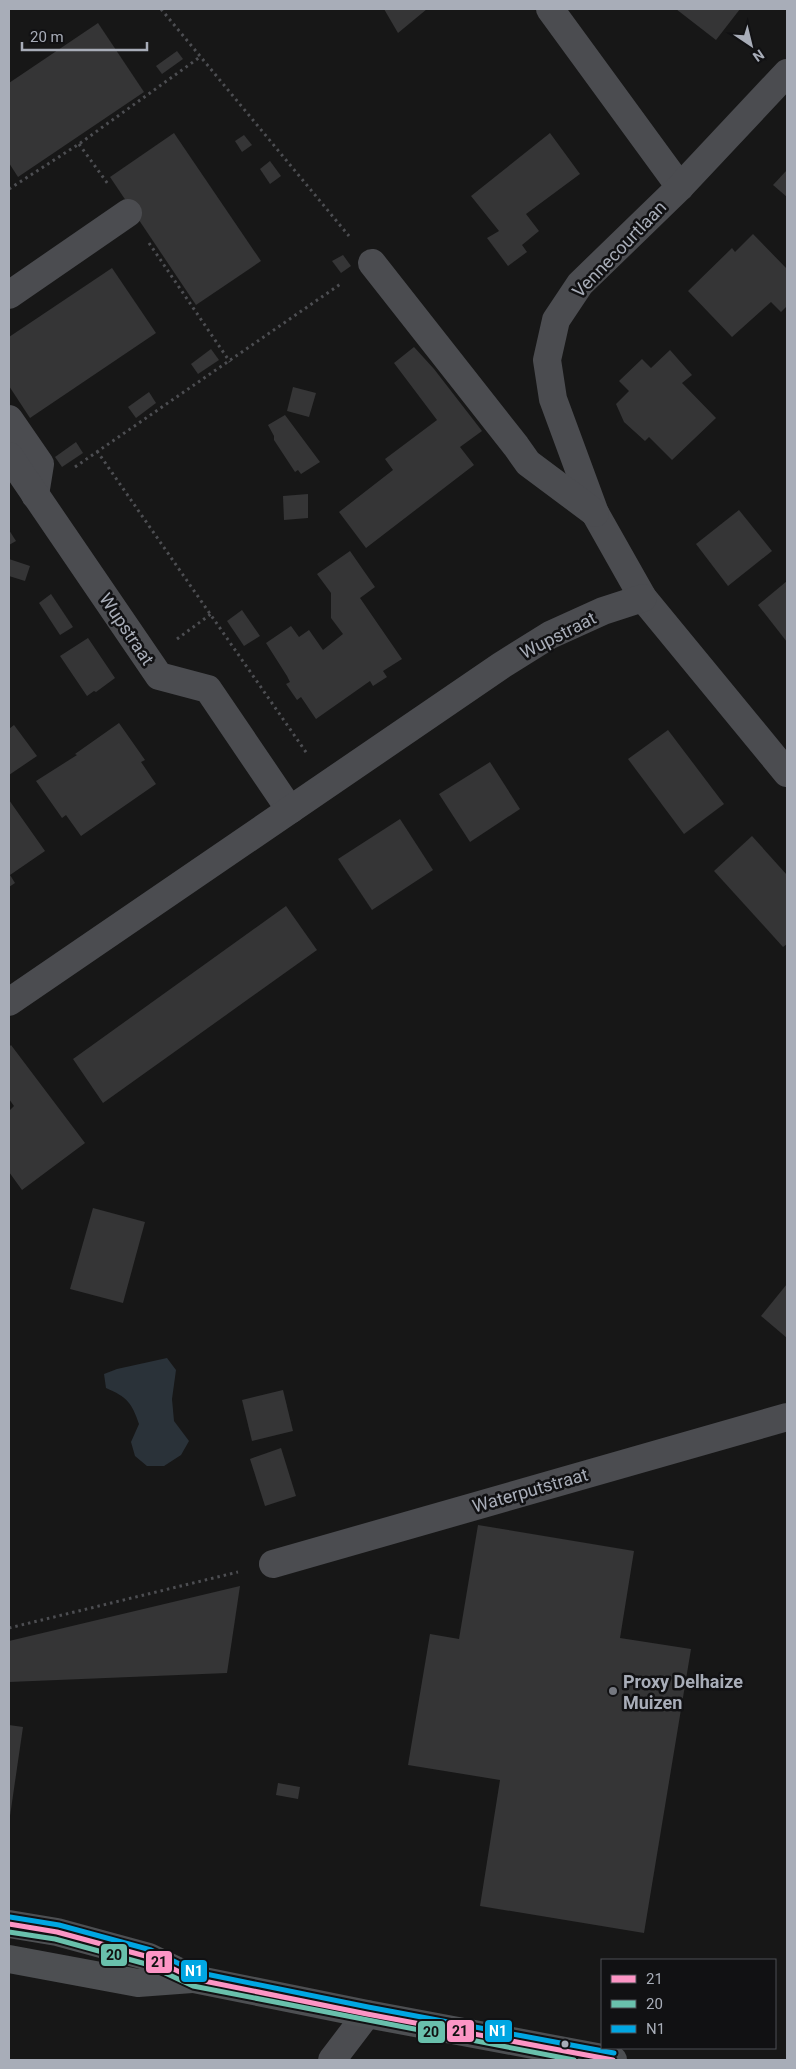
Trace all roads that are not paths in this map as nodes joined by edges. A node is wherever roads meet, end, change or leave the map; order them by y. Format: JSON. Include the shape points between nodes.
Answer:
{"nodes":[{"id":1,"x":550,"y":9,"type":"edge"},
{"id":2,"x":787,"y":73,"type":"edge"},
{"id":3,"x":680,"y":187,"type":"junction"},
{"id":4,"x":128,"y":212,"type":"road end"},
{"id":5,"x":372,"y":263,"type":"road end"},
{"id":6,"x":9,"y":295,"type":"edge"},
{"id":7,"x":9,"y":419,"type":"edge"},
{"id":8,"x":9,"y":456,"type":"edge"},
{"id":9,"x":35,"y":495,"type":"junction"},
{"id":10,"x":595,"y":514,"type":"junction"},
{"id":11,"x":643,"y":598,"type":"junction"},
{"id":12,"x":787,"y":773,"type":"edge"},
{"id":13,"x":290,"y":810,"type":"junction"},
{"id":14,"x":9,"y":1002,"type":"edge"},
{"id":15,"x":787,"y":1417,"type":"edge"},
{"id":16,"x":272,"y":1564,"type":"road end"},
{"id":17,"x":9,"y":1924,"type":"edge"},
{"id":18,"x":9,"y":1959,"type":"edge"},
{"id":19,"x":194,"y":1979,"type":"junction"},
{"id":20,"x":367,"y":2014,"type":"junction"},
{"id":21,"x":332,"y":2060,"type":"edge"},
{"id":22,"x":613,"y":2060,"type":"edge"}],
"edges":[{"from":1,"to":3,"type":"street","name":"Vennecourtlaan"},
{"from":2,"to":3,"type":"street","name":"Vennecourtlaan"},
{"from":3,"to":10,"type":"street","name":"Vennecourtlaan","via":[[580,284],[556,320],[547,360],[554,399]]},
{"from":4,"to":6,"type":"street"},
{"from":5,"to":10,"type":"street","name":"Vennecourtlaan","via":[[528,463]]},
{"from":7,"to":9,"type":"street","via":[[40,464]]},
{"from":8,"to":9,"type":"street","name":"Wupstraat"},
{"from":9,"to":13,"type":"street","name":"Wupstraat","via":[[159,676],[208,690]]},
{"from":10,"to":11,"type":"street","name":"Vennecourtlaan"},
{"from":11,"to":12,"type":"street"},
{"from":11,"to":13,"type":"street","name":"Wupstraat","via":[[603,611],[550,635]]},
{"from":13,"to":14,"type":"street","name":"Wupstraat"},
{"from":15,"to":16,"type":"street","name":"Waterputstraat"},
{"from":17,"to":19,"type":"main road","via":[[57,1932],[149,1957]]},
{"from":18,"to":19,"type":"main road","via":[[138,1983]]},
{"from":19,"to":20,"type":"main road"},
{"from":20,"to":21,"type":"street"},
{"from":20,"to":22,"type":"main road"}]}
